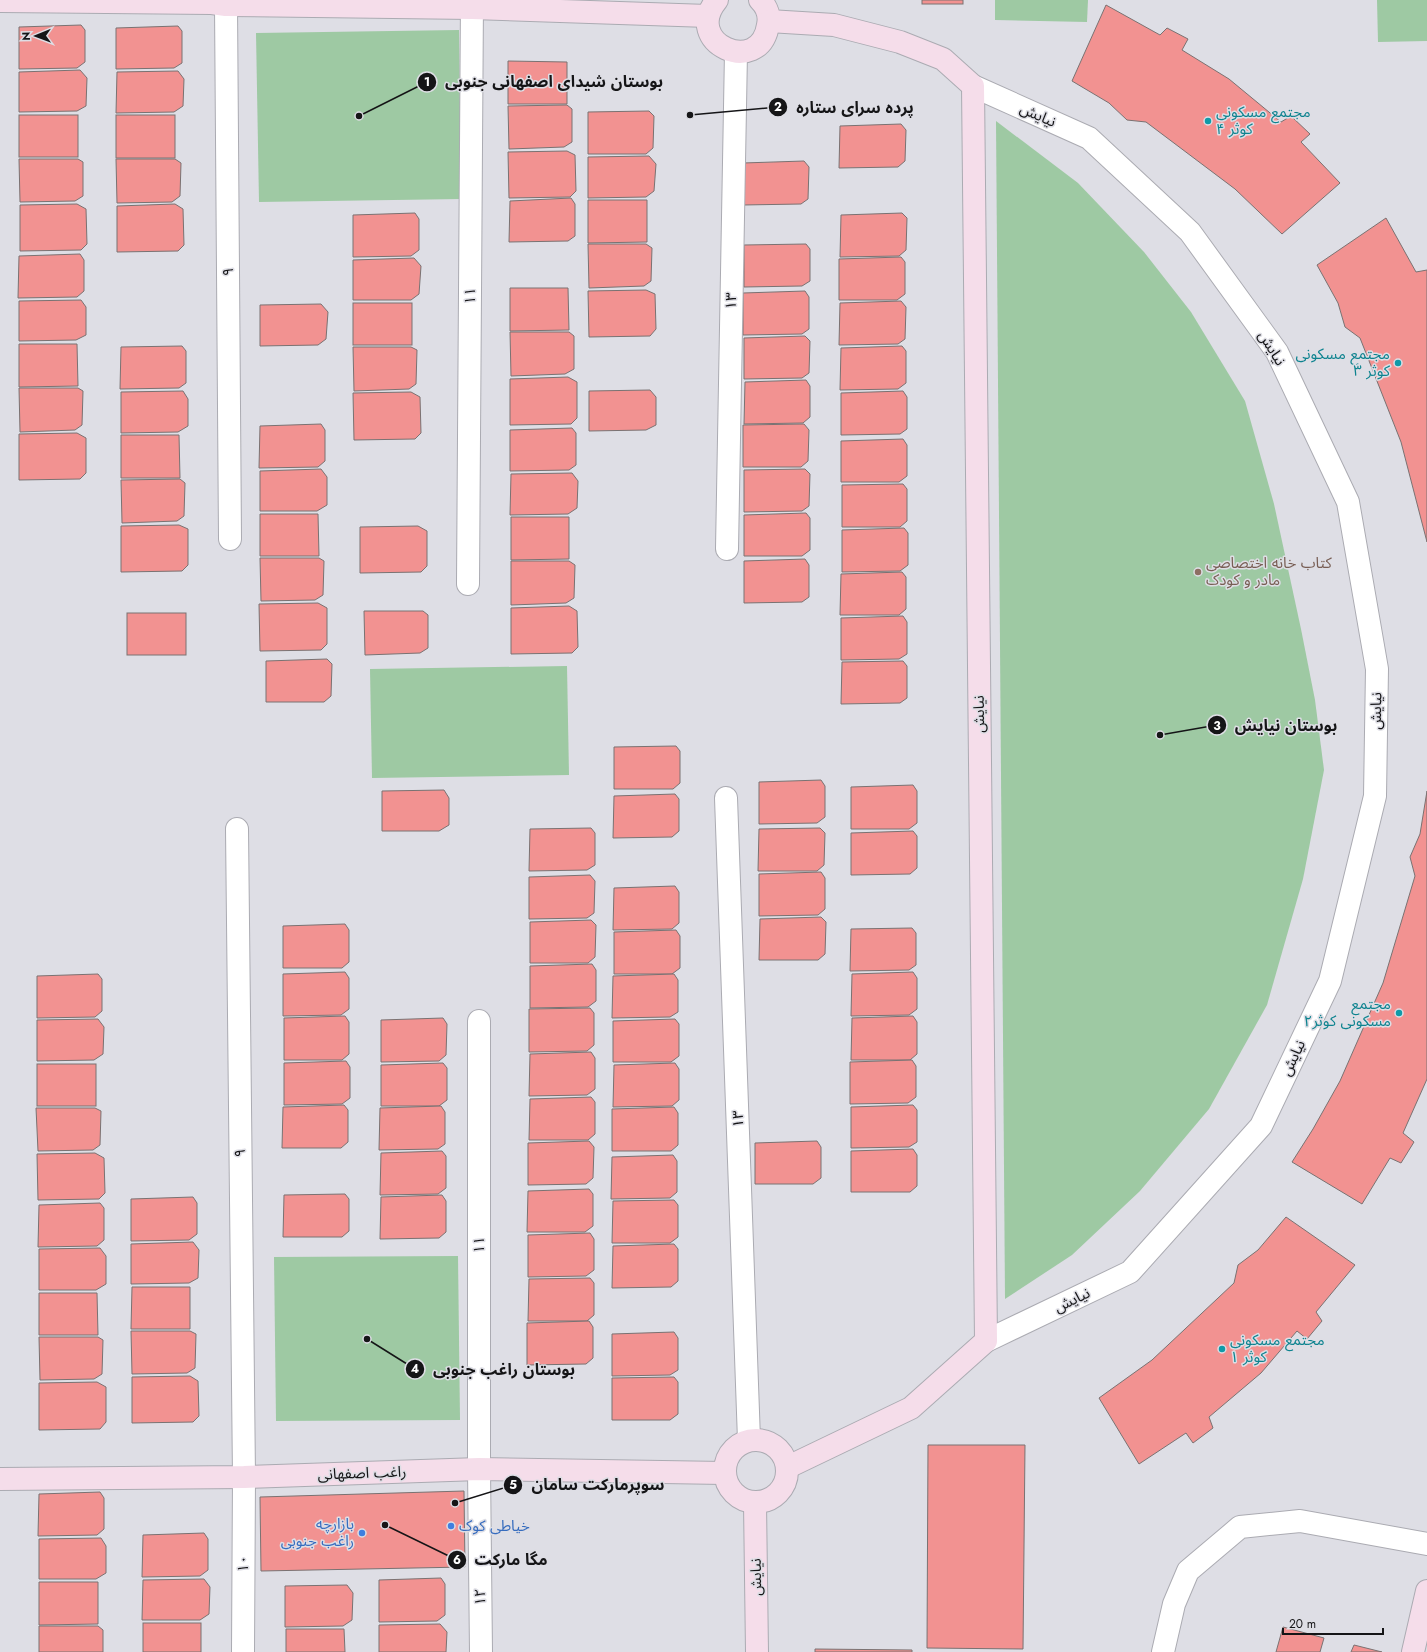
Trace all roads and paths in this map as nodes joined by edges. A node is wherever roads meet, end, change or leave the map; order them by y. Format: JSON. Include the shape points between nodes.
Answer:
{"nodes":[{"id":1,"x":760,"y":0,"type":"edge"},
{"id":2,"x":0,"y":1,"type":"edge"},
{"id":3,"x":217,"y":2,"type":"edge"},
{"id":4,"x":472,"y":4,"type":"edge"},
{"id":5,"x":713,"y":8,"type":"edge"},
{"id":6,"x":769,"y":21,"type":"junction"},
{"id":7,"x":736,"y":52,"type":"junction"},
{"id":8,"x":972,"y":86,"type":"junction"},
{"id":9,"x":230,"y":539,"type":"dead end"},
{"id":10,"x":727,"y":549,"type":"dead end"},
{"id":11,"x":468,"y":584,"type":"dead end"},
{"id":12,"x":726,"y":798,"type":"dead end"},
{"id":13,"x":237,"y":829,"type":"dead end"},
{"id":14,"x":479,"y":1021,"type":"dead end"},
{"id":15,"x":986,"y":1341,"type":"junction"},
{"id":16,"x":749,"y":1440,"type":"junction"},
{"id":17,"x":788,"y":1467,"type":"junction"},
{"id":18,"x":479,"y":1469,"type":"junction"},
{"id":19,"x":724,"y":1473,"type":"junction"},
{"id":20,"x":244,"y":1477,"type":"junction"},
{"id":21,"x":0,"y":1479,"type":"edge"},
{"id":22,"x":755,"y":1503,"type":"junction"},
{"id":23,"x":1427,"y":1544,"type":"edge"},
{"id":24,"x":1427,"y":1591,"type":"edge"},
{"id":25,"x":243,"y":1652,"type":"edge"},
{"id":26,"x":481,"y":1652,"type":"edge"},
{"id":27,"x":758,"y":1652,"type":"edge"},
{"id":28,"x":1163,"y":1652,"type":"edge"},
{"id":29,"x":1413,"y":1652,"type":"edge"}],
"edges":[{"from":1,"to":6,"type":"street","via":[[768,12]]},
{"from":2,"to":3,"type":"street"},
{"from":3,"to":4,"type":"street"},
{"from":3,"to":9,"type":"street","name":"۹"},
{"from":4,"to":5,"type":"street"},
{"from":4,"to":11,"type":"street","name":"۱۱"},
{"from":5,"to":7,"type":"street","via":[[709,26],[712,36],[722,47]]},
{"from":6,"to":7,"type":"street","via":[[768,31],[759,44],[746,51]]},
{"from":6,"to":8,"type":"street","name":"نیایش","via":[[834,25],[900,42],[943,59]]},
{"from":7,"to":10,"type":"street","name":"۱۳"},
{"from":8,"to":15,"type":"street","name":"نیایش"},
{"from":8,"to":15,"type":"street","name":"نیایش","via":[[1089,138],[1190,232],[1277,352],[1348,502],[1377,669],[1375,796],[1330,981],[1261,1126],[1130,1272]]},
{"from":12,"to":16,"type":"street","name":"۱۳"},
{"from":13,"to":20,"type":"street","name":"۹"},
{"from":14,"to":18,"type":"street","name":"۱۱"},
{"from":15,"to":17,"type":"street","name":"نیایش","via":[[911,1408]]},
{"from":16,"to":17,"type":"street","via":[[766,1440],[781,1451]]},
{"from":16,"to":19,"type":"street","via":[[736,1446],[727,1458]]},
{"from":17,"to":22,"type":"street","via":[[784,1485],[772,1498]]},
{"from":18,"to":19,"type":"street","name":"راغب اصفهانی"},
{"from":18,"to":20,"type":"street","name":"راغب اصفهانی"},
{"from":18,"to":26,"type":"street","name":"۱۲"},
{"from":19,"to":22,"type":"street","via":[[729,1488],[740,1499]]},
{"from":20,"to":21,"type":"street","name":"راغب اصفهانی"},
{"from":20,"to":25,"type":"street","name":"۱۰"},
{"from":22,"to":27,"type":"street","name":"نیایش"},
{"from":23,"to":28,"type":"street","via":[[1300,1521],[1240,1527],[1188,1571],[1174,1604]]},
{"from":24,"to":29,"type":"street"}]}
